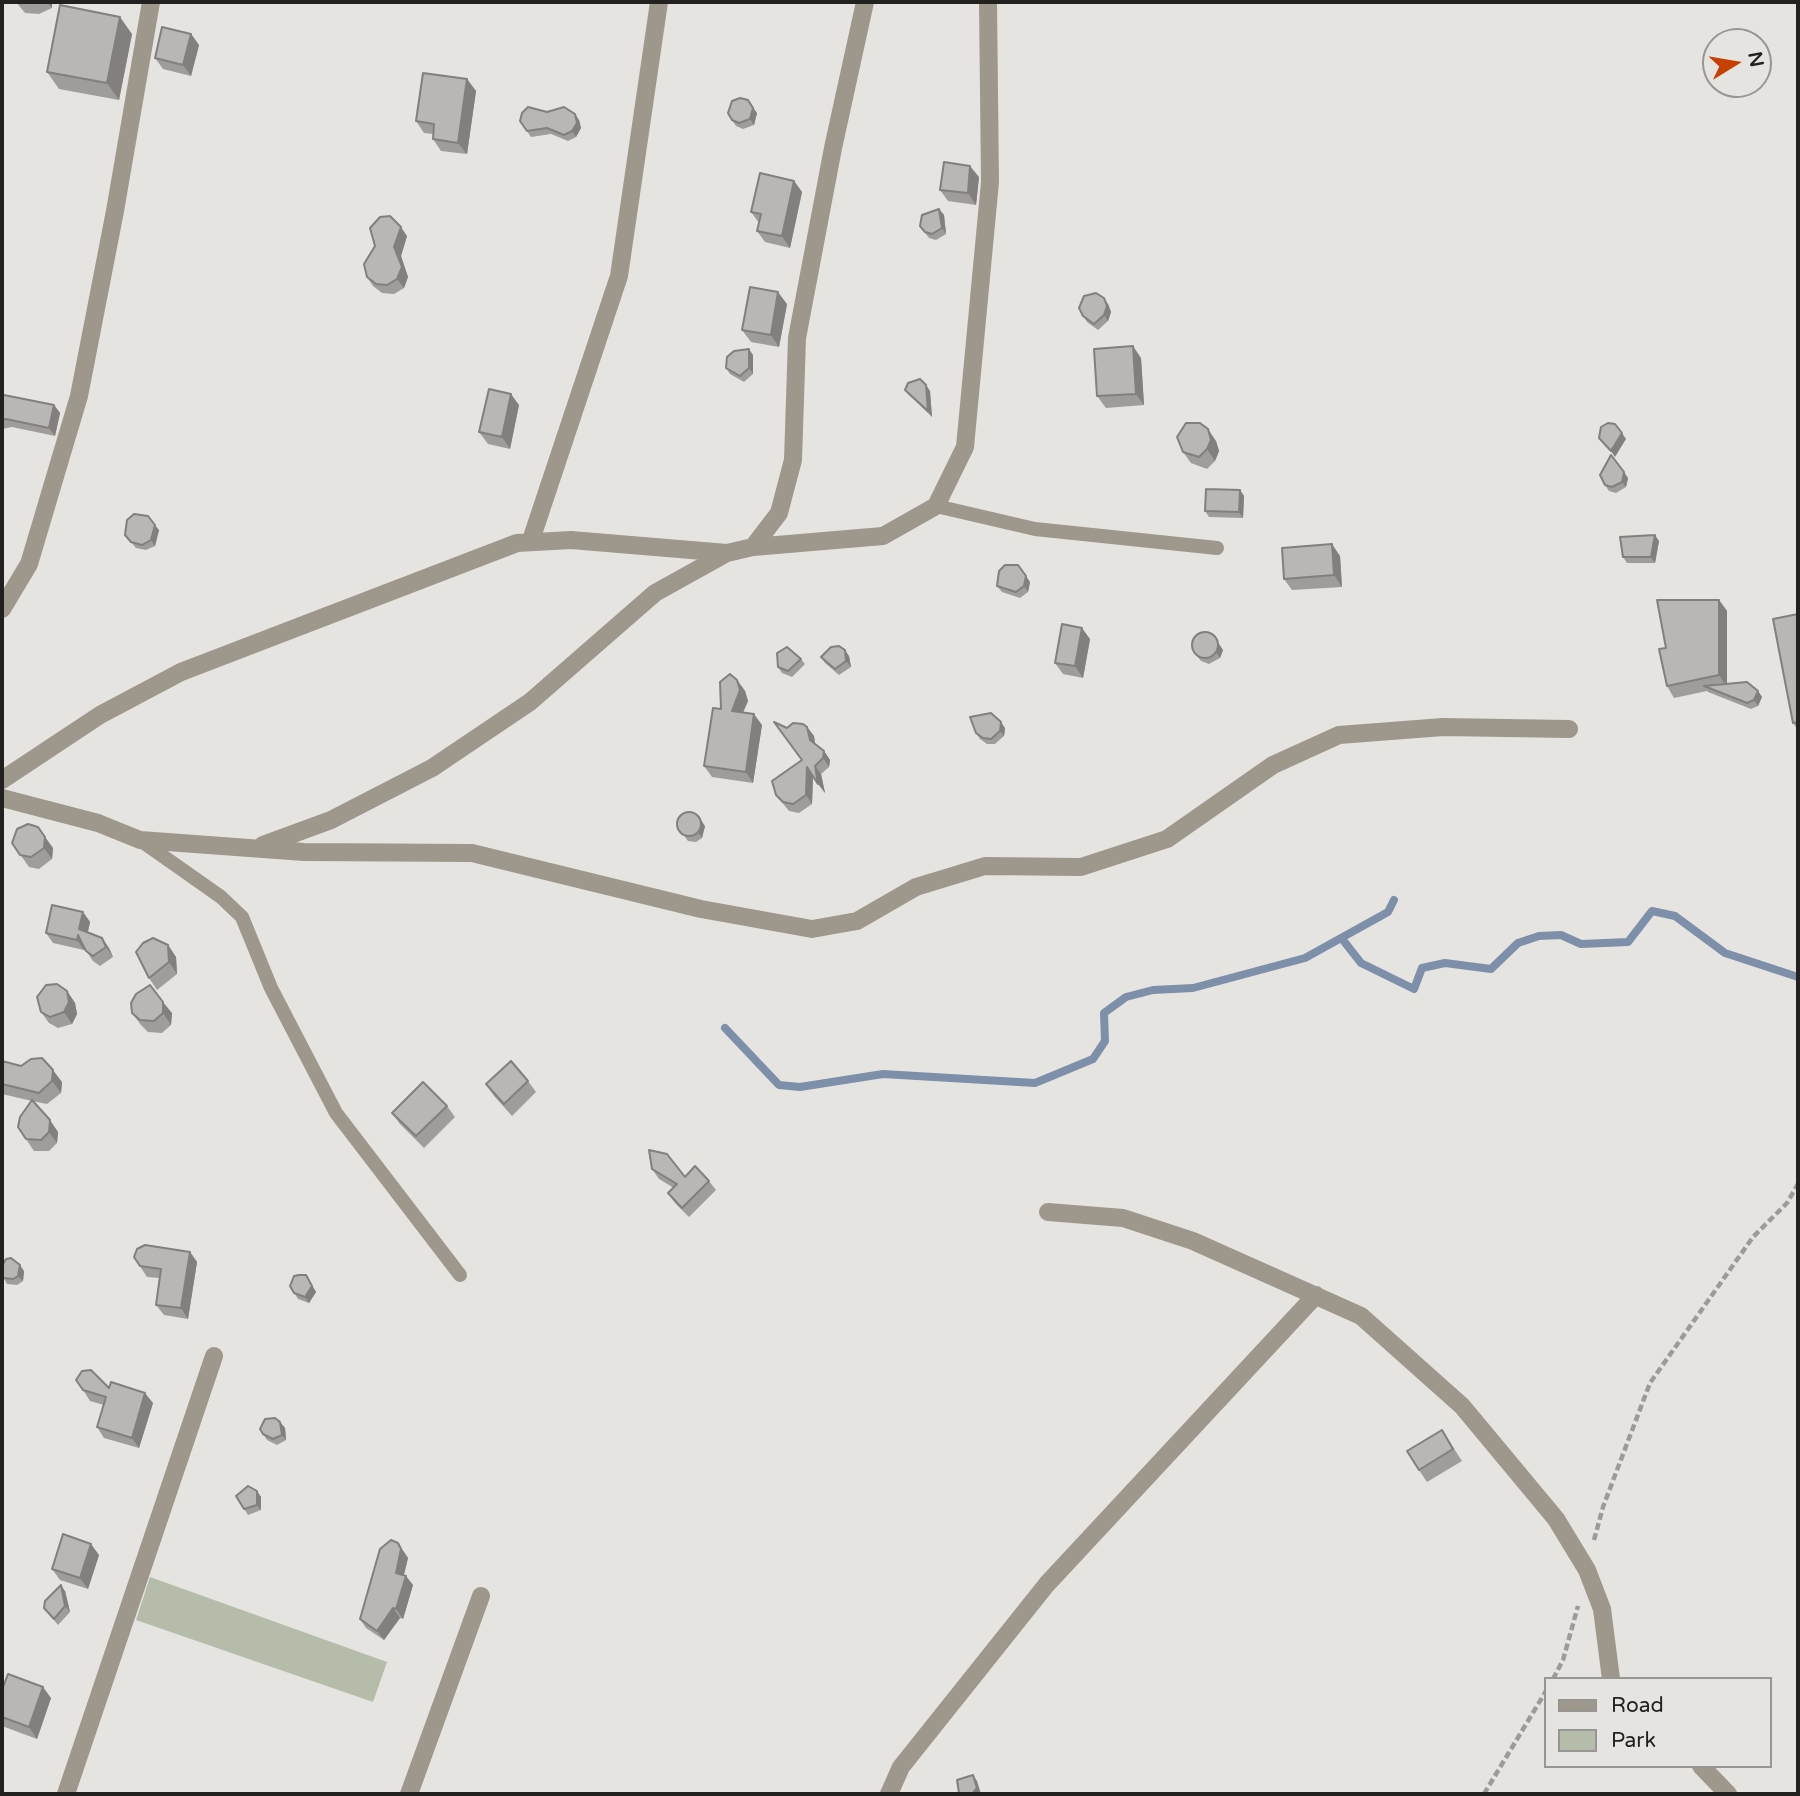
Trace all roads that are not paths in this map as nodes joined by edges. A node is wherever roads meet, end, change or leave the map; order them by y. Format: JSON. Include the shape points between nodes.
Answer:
{"nodes":[{"id":1,"x":151,"y":2,"type":"edge"},
{"id":2,"x":659,"y":2,"type":"edge"},
{"id":3,"x":865,"y":2,"type":"edge"},
{"id":4,"x":988,"y":2,"type":"edge"},
{"id":5,"x":936,"y":506,"type":"junction"},
{"id":6,"x":531,"y":540,"type":"junction"},
{"id":7,"x":752,"y":547,"type":"junction"},
{"id":8,"x":1217,"y":548,"type":"dead end"},
{"id":9,"x":727,"y":553,"type":"junction"},
{"id":10,"x":2,"y":609,"type":"edge"},
{"id":11,"x":1569,"y":729,"type":"dead end"},
{"id":12,"x":2,"y":780,"type":"edge"},
{"id":13,"x":2,"y":798,"type":"edge"},
{"id":14,"x":140,"y":840,"type":"junction"},
{"id":15,"x":256,"y":848,"type":"junction"},
{"id":16,"x":1048,"y":1212,"type":"dead end"},
{"id":17,"x":460,"y":1275,"type":"dead end"},
{"id":18,"x":1316,"y":1295,"type":"junction"},
{"id":19,"x":214,"y":1356,"type":"dead end"},
{"id":20,"x":481,"y":1596,"type":"dead end"},
{"id":21,"x":1611,"y":1677,"type":"edge"},
{"id":22,"x":1703,"y":1768,"type":"edge"},
{"id":23,"x":66,"y":1794,"type":"edge"},
{"id":24,"x":409,"y":1794,"type":"edge"},
{"id":25,"x":889,"y":1794,"type":"edge"},
{"id":26,"x":1728,"y":1794,"type":"edge"}],
"edges":[{"from":1,"to":10,"type":"street","via":[[79,396],[29,564]]},
{"from":2,"to":6,"type":"street","via":[[619,276]]},
{"from":3,"to":7,"type":"street","via":[[797,338],[793,460],[779,513]]},
{"from":4,"to":5,"type":"street","via":[[990,181],[965,447]]},
{"from":5,"to":7,"type":"street","via":[[883,536]]},
{"from":5,"to":8,"type":"lane","via":[[1035,529]]},
{"from":6,"to":9,"type":"street"},
{"from":6,"to":12,"type":"street","via":[[181,672],[100,715]]},
{"from":7,"to":9,"type":"street"},
{"from":9,"to":15,"type":"street","via":[[654,593],[530,702],[432,768],[331,820]]},
{"from":11,"to":15,"type":"street","via":[[1443,727],[1339,735],[1273,765],[1167,839],[1081,867],[985,866],[916,887],[857,921],[812,929],[701,909],[472,853]]},
{"from":13,"to":14,"type":"street","via":[[98,823]]},
{"from":14,"to":15,"type":"street"},
{"from":14,"to":17,"type":"lane","via":[[222,897],[242,917],[271,988],[336,1113]]},
{"from":16,"to":18,"type":"street","via":[[1123,1218],[1192,1241]]},
{"from":18,"to":21,"type":"street","via":[[1361,1316],[1462,1406],[1556,1519],[1587,1570],[1602,1609]]},
{"from":18,"to":25,"type":"street","via":[[1047,1584],[901,1767]]},
{"from":19,"to":23,"type":"street"},
{"from":20,"to":24,"type":"street"},
{"from":22,"to":26,"type":"street"}]}
